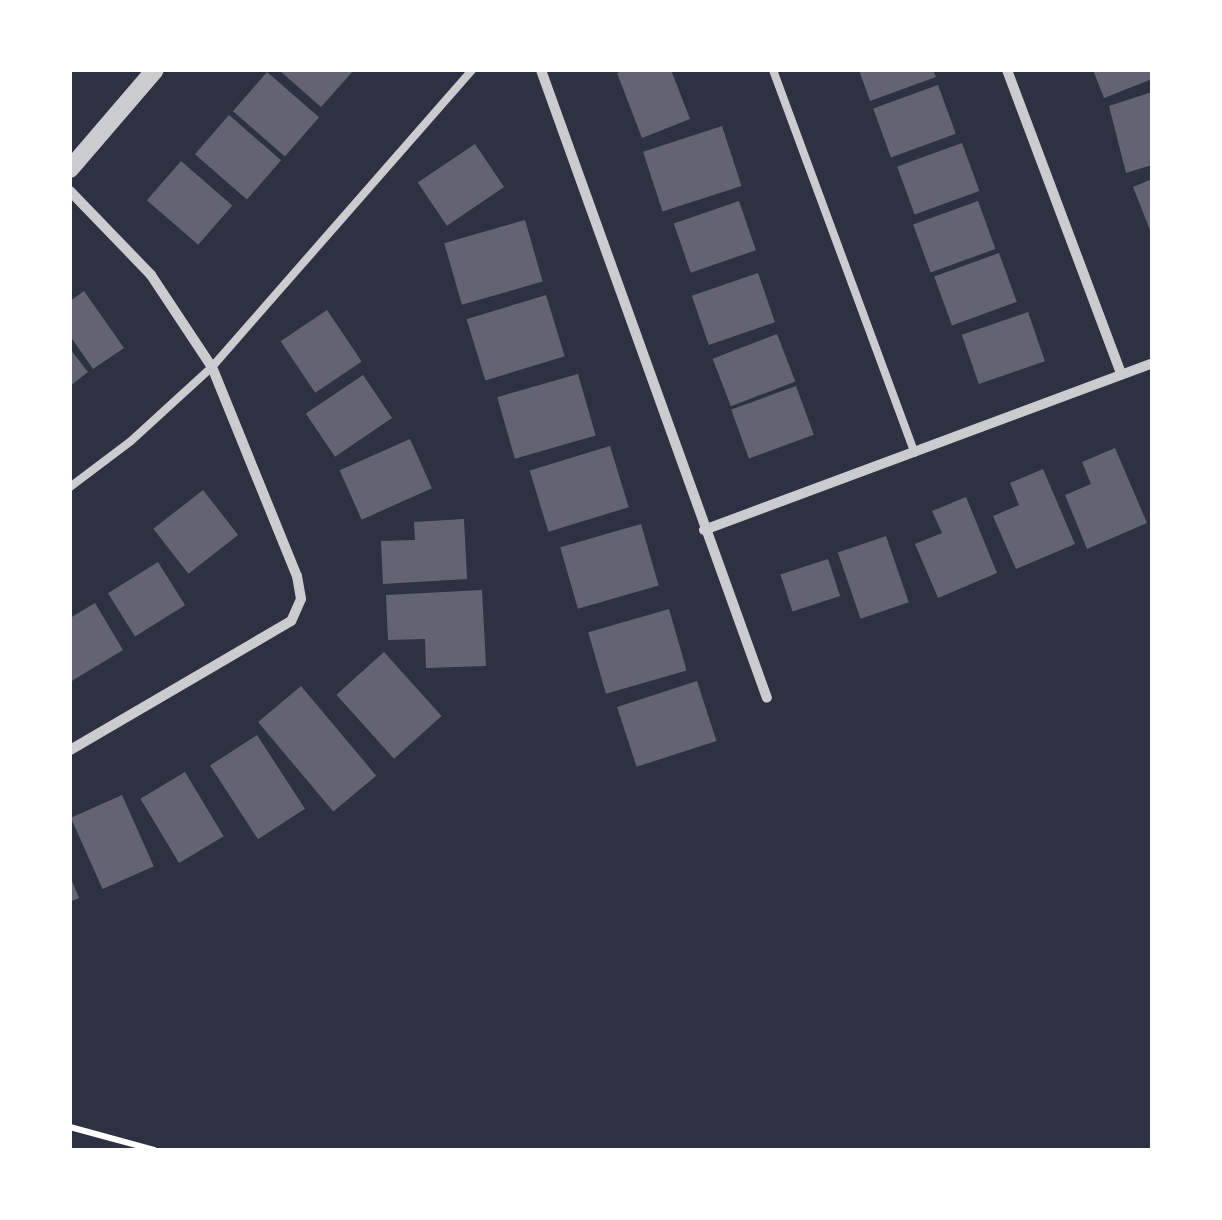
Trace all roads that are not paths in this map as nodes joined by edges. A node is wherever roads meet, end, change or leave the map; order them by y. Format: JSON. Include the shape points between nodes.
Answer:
{"nodes":[{"id":1,"x":154,"y":70,"type":"edge"},
{"id":2,"x":472,"y":70,"type":"edge"},
{"id":3,"x":540,"y":70,"type":"edge"},
{"id":4,"x":773,"y":70,"type":"edge"},
{"id":5,"x":1006,"y":70,"type":"edge"},
{"id":6,"x":70,"y":170,"type":"edge"},
{"id":7,"x":70,"y":191,"type":"edge"},
{"id":8,"x":1152,"y":363,"type":"edge"},
{"id":9,"x":212,"y":367,"type":"junction"},
{"id":10,"x":1121,"y":374,"type":"junction"},
{"id":11,"x":915,"y":452,"type":"junction"},
{"id":12,"x":70,"y":488,"type":"edge"},
{"id":13,"x":704,"y":530,"type":"junction"},
{"id":14,"x":767,"y":698,"type":"dead end"},
{"id":15,"x":70,"y":750,"type":"edge"}],
"edges":[{"from":1,"to":6,"type":"street"},
{"from":2,"to":9,"type":"lane"},
{"from":3,"to":13,"type":"street"},
{"from":4,"to":11,"type":"lane"},
{"from":5,"to":10,"type":"street"},
{"from":7,"to":9,"type":"street","via":[[151,276]]},
{"from":8,"to":10,"type":"street"},
{"from":9,"to":12,"type":"lane"},
{"from":9,"to":15,"type":"street","via":[[301,600],[291,621]]},
{"from":10,"to":11,"type":"street"},
{"from":11,"to":13,"type":"street"},
{"from":13,"to":14,"type":"street"}]}
